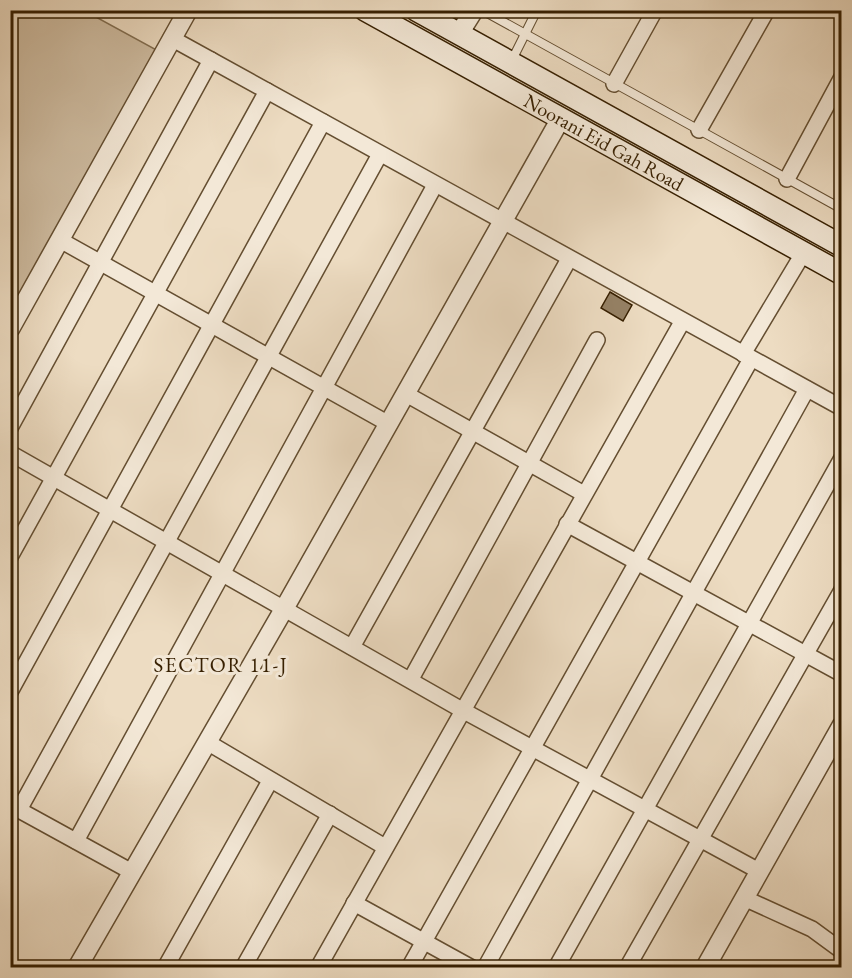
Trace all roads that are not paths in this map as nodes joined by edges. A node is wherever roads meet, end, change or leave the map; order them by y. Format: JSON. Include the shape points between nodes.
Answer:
{"nodes":[{"id":1,"x":365,"y":10,"type":"edge"},
{"id":2,"x":416,"y":10,"type":"edge"},
{"id":3,"x":474,"y":10,"type":"edge"},
{"id":4,"x":482,"y":10,"type":"edge"},
{"id":5,"x":537,"y":10,"type":"edge"},
{"id":6,"x":655,"y":10,"type":"edge"},
{"id":7,"x":767,"y":10,"type":"edge"},
{"id":8,"x":185,"y":11,"type":"edge"},
{"id":9,"x":459,"y":34,"type":"junction"},
{"id":10,"x":524,"y":34,"type":"junction"},
{"id":11,"x":171,"y":38,"type":"junction"},
{"id":12,"x":211,"y":60,"type":"junction"},
{"id":13,"x":511,"y":62,"type":"junction"},
{"id":14,"x":842,"y":77,"type":"edge"},
{"id":15,"x":614,"y":84,"type":"junction"},
{"id":16,"x":267,"y":91,"type":"junction"},
{"id":17,"x":561,"y":118,"type":"junction"},
{"id":18,"x":323,"y":123,"type":"junction"},
{"id":19,"x":699,"y":130,"type":"junction"},
{"id":20,"x":380,"y":154,"type":"junction"},
{"id":21,"x":787,"y":179,"type":"junction"},
{"id":22,"x":435,"y":185,"type":"junction"},
{"id":23,"x":842,"y":209,"type":"edge"},
{"id":24,"x":504,"y":223,"type":"junction"},
{"id":25,"x":60,"y":240,"type":"junction"},
{"id":26,"x":842,"y":246,"type":"edge"},
{"id":27,"x":804,"y":252,"type":"junction"},
{"id":28,"x":569,"y":259,"type":"junction"},
{"id":29,"x":101,"y":262,"type":"junction"},
{"id":30,"x":842,"y":274,"type":"edge"},
{"id":31,"x":156,"y":293,"type":"junction"},
{"id":32,"x":682,"y":322,"type":"junction"},
{"id":33,"x":212,"y":325,"type":"junction"},
{"id":34,"x":10,"y":329,"type":"edge"},
{"id":35,"x":597,"y":340,"type":"dead end"},
{"id":36,"x":747,"y":356,"type":"junction"},
{"id":37,"x":269,"y":357,"type":"junction"},
{"id":38,"x":324,"y":388,"type":"junction"},
{"id":39,"x":807,"y":389,"type":"junction"},
{"id":40,"x":406,"y":394,"type":"junction"},
{"id":41,"x":842,"y":408,"type":"edge"},
{"id":42,"x":389,"y":424,"type":"junction"},
{"id":43,"x":10,"y":428,"type":"edge"},
{"id":44,"x":473,"y":432,"type":"junction"},
{"id":45,"x":10,"y":453,"type":"edge"},
{"id":46,"x":842,"y":458,"type":"edge"},
{"id":47,"x":530,"y":463,"type":"junction"},
{"id":48,"x":54,"y":478,"type":"junction"},
{"id":49,"x":584,"y":494,"type":"junction"},
{"id":50,"x":110,"y":510,"type":"junction"},
{"id":51,"x":567,"y":524,"type":"junction"},
{"id":52,"x":166,"y":542,"type":"junction"},
{"id":53,"x":10,"y":557,"type":"edge"},
{"id":54,"x":637,"y":562,"type":"junction"},
{"id":55,"x":222,"y":574,"type":"junction"},
{"id":56,"x":842,"y":590,"type":"edge"},
{"id":57,"x":693,"y":593,"type":"junction"},
{"id":58,"x":284,"y":609,"type":"junction"},
{"id":59,"x":749,"y":623,"type":"junction"},
{"id":60,"x":352,"y":647,"type":"junction"},
{"id":61,"x":805,"y":654,"type":"junction"},
{"id":62,"x":842,"y":674,"type":"edge"},
{"id":63,"x":411,"y":679,"type":"junction"},
{"id":64,"x":10,"y":692,"type":"edge"},
{"id":65,"x":462,"y":710,"type":"junction"},
{"id":66,"x":842,"y":726,"type":"edge"},
{"id":67,"x":207,"y":742,"type":"junction"},
{"id":68,"x":533,"y":747,"type":"junction"},
{"id":69,"x":590,"y":778,"type":"junction"},
{"id":70,"x":270,"y":781,"type":"junction"},
{"id":71,"x":15,"y":807,"type":"edge"},
{"id":72,"x":645,"y":808,"type":"junction"},
{"id":73,"x":330,"y":814,"type":"junction"},
{"id":74,"x":700,"y":839,"type":"junction"},
{"id":75,"x":76,"y":841,"type":"junction"},
{"id":76,"x":385,"y":846,"type":"junction"},
{"id":77,"x":759,"y":871,"type":"junction"},
{"id":78,"x":132,"y":872,"type":"junction"},
{"id":79,"x":744,"y":898,"type":"junction"},
{"id":80,"x":354,"y":903,"type":"junction"},
{"id":81,"x":424,"y":941,"type":"junction"},
{"id":82,"x":842,"y":951,"type":"edge"},
{"id":83,"x":77,"y":968,"type":"edge"},
{"id":84,"x":165,"y":968,"type":"edge"},
{"id":85,"x":243,"y":968,"type":"edge"},
{"id":86,"x":318,"y":968,"type":"edge"},
{"id":87,"x":409,"y":968,"type":"edge"},
{"id":88,"x":472,"y":968,"type":"edge"},
{"id":89,"x":485,"y":968,"type":"edge"},
{"id":90,"x":556,"y":968,"type":"edge"},
{"id":91,"x":627,"y":968,"type":"edge"},
{"id":92,"x":705,"y":968,"type":"edge"}],
"edges":[{"from":1,"to":17,"type":"main road","name":"Noorani Eid Gah Road"},
{"from":2,"to":9,"type":"main road","name":"Noorani Eid Gah Road"},
{"from":3,"to":9,"type":"street"},
{"from":4,"to":10,"type":"lane"},
{"from":5,"to":10,"type":"lane"},
{"from":6,"to":15,"type":"street"},
{"from":7,"to":19,"type":"street"},
{"from":8,"to":11,"type":"street"},
{"from":9,"to":13,"type":"main road","name":"Noorani Eid Gah Road"},
{"from":10,"to":13,"type":"lane"},
{"from":10,"to":15,"type":"lane"},
{"from":11,"to":12,"type":"street"},
{"from":11,"to":25,"type":"street"},
{"from":12,"to":16,"type":"street"},
{"from":12,"to":29,"type":"street"},
{"from":13,"to":26,"type":"main road","name":"Noorani Eid Gah Road"},
{"from":14,"to":21,"type":"street"},
{"from":15,"to":19,"type":"lane"},
{"from":16,"to":18,"type":"street"},
{"from":16,"to":31,"type":"street"},
{"from":17,"to":24,"type":"street"},
{"from":17,"to":27,"type":"main road","name":"Noorani Eid Gah Road"},
{"from":18,"to":20,"type":"street"},
{"from":18,"to":33,"type":"street"},
{"from":19,"to":21,"type":"lane"},
{"from":20,"to":22,"type":"street"},
{"from":20,"to":37,"type":"street"},
{"from":21,"to":23,"type":"lane"},
{"from":22,"to":24,"type":"street"},
{"from":22,"to":38,"type":"street"},
{"from":24,"to":28,"type":"street"},
{"from":24,"to":40,"type":"street"},
{"from":25,"to":29,"type":"street"},
{"from":25,"to":34,"type":"street"},
{"from":27,"to":30,"type":"main road","name":"Noorani Eid Gah Road"},
{"from":27,"to":36,"type":"street"},
{"from":28,"to":32,"type":"street"},
{"from":28,"to":44,"type":"street"},
{"from":29,"to":31,"type":"street"},
{"from":29,"to":43,"type":"street"},
{"from":31,"to":33,"type":"street"},
{"from":31,"to":48,"type":"street"},
{"from":32,"to":36,"type":"street"},
{"from":32,"to":49,"type":"street"},
{"from":33,"to":37,"type":"street"},
{"from":33,"to":50,"type":"street"},
{"from":35,"to":47,"type":"street"},
{"from":36,"to":39,"type":"street"},
{"from":36,"to":54,"type":"street"},
{"from":37,"to":38,"type":"street"},
{"from":37,"to":52,"type":"street"},
{"from":38,"to":42,"type":"street"},
{"from":38,"to":55,"type":"street"},
{"from":39,"to":41,"type":"street"},
{"from":39,"to":57,"type":"street"},
{"from":40,"to":42,"type":"street"},
{"from":40,"to":44,"type":"street"},
{"from":42,"to":58,"type":"street"},
{"from":44,"to":47,"type":"street"},
{"from":44,"to":60,"type":"street"},
{"from":45,"to":48,"type":"street"},
{"from":46,"to":59,"type":"street"},
{"from":47,"to":49,"type":"street"},
{"from":47,"to":63,"type":"street"},
{"from":48,"to":50,"type":"street"},
{"from":48,"to":53,"type":"street"},
{"from":49,"to":51,"type":"street"},
{"from":50,"to":52,"type":"street"},
{"from":50,"to":64,"type":"street"},
{"from":51,"to":54,"type":"street"},
{"from":51,"to":65,"type":"street"},
{"from":52,"to":55,"type":"street"},
{"from":52,"to":71,"type":"street"},
{"from":54,"to":57,"type":"street"},
{"from":54,"to":68,"type":"street"},
{"from":55,"to":58,"type":"street"},
{"from":55,"to":75,"type":"street"},
{"from":56,"to":61,"type":"street"},
{"from":57,"to":59,"type":"street"},
{"from":57,"to":69,"type":"street"},
{"from":58,"to":60,"type":"street"},
{"from":58,"to":67,"type":"street"},
{"from":59,"to":61,"type":"street"},
{"from":59,"to":72,"type":"street"},
{"from":60,"to":63,"type":"street"},
{"from":61,"to":62,"type":"street"},
{"from":61,"to":74,"type":"street"},
{"from":63,"to":65,"type":"street"},
{"from":65,"to":68,"type":"street"},
{"from":65,"to":76,"type":"street"},
{"from":66,"to":77,"type":"street"},
{"from":67,"to":70,"type":"street"},
{"from":67,"to":78,"type":"street"},
{"from":68,"to":69,"type":"street"},
{"from":68,"to":81,"type":"street"},
{"from":69,"to":72,"type":"street"},
{"from":69,"to":89,"type":"street"},
{"from":70,"to":73,"type":"street"},
{"from":70,"to":84,"type":"street"},
{"from":71,"to":75,"type":"street"},
{"from":72,"to":74,"type":"street"},
{"from":72,"to":90,"type":"street"},
{"from":73,"to":76,"type":"street"},
{"from":73,"to":85,"type":"street"},
{"from":74,"to":77,"type":"street"},
{"from":74,"to":91,"type":"street"},
{"from":75,"to":78,"type":"street"},
{"from":76,"to":80,"type":"street"},
{"from":77,"to":79,"type":"street"},
{"from":78,"to":83,"type":"street"},
{"from":79,"to":82,"type":"street","via":[[812,929]]},
{"from":79,"to":92,"type":"street"},
{"from":80,"to":81,"type":"street"},
{"from":80,"to":86,"type":"street"},
{"from":81,"to":87,"type":"street"},
{"from":81,"to":88,"type":"street"}]}
